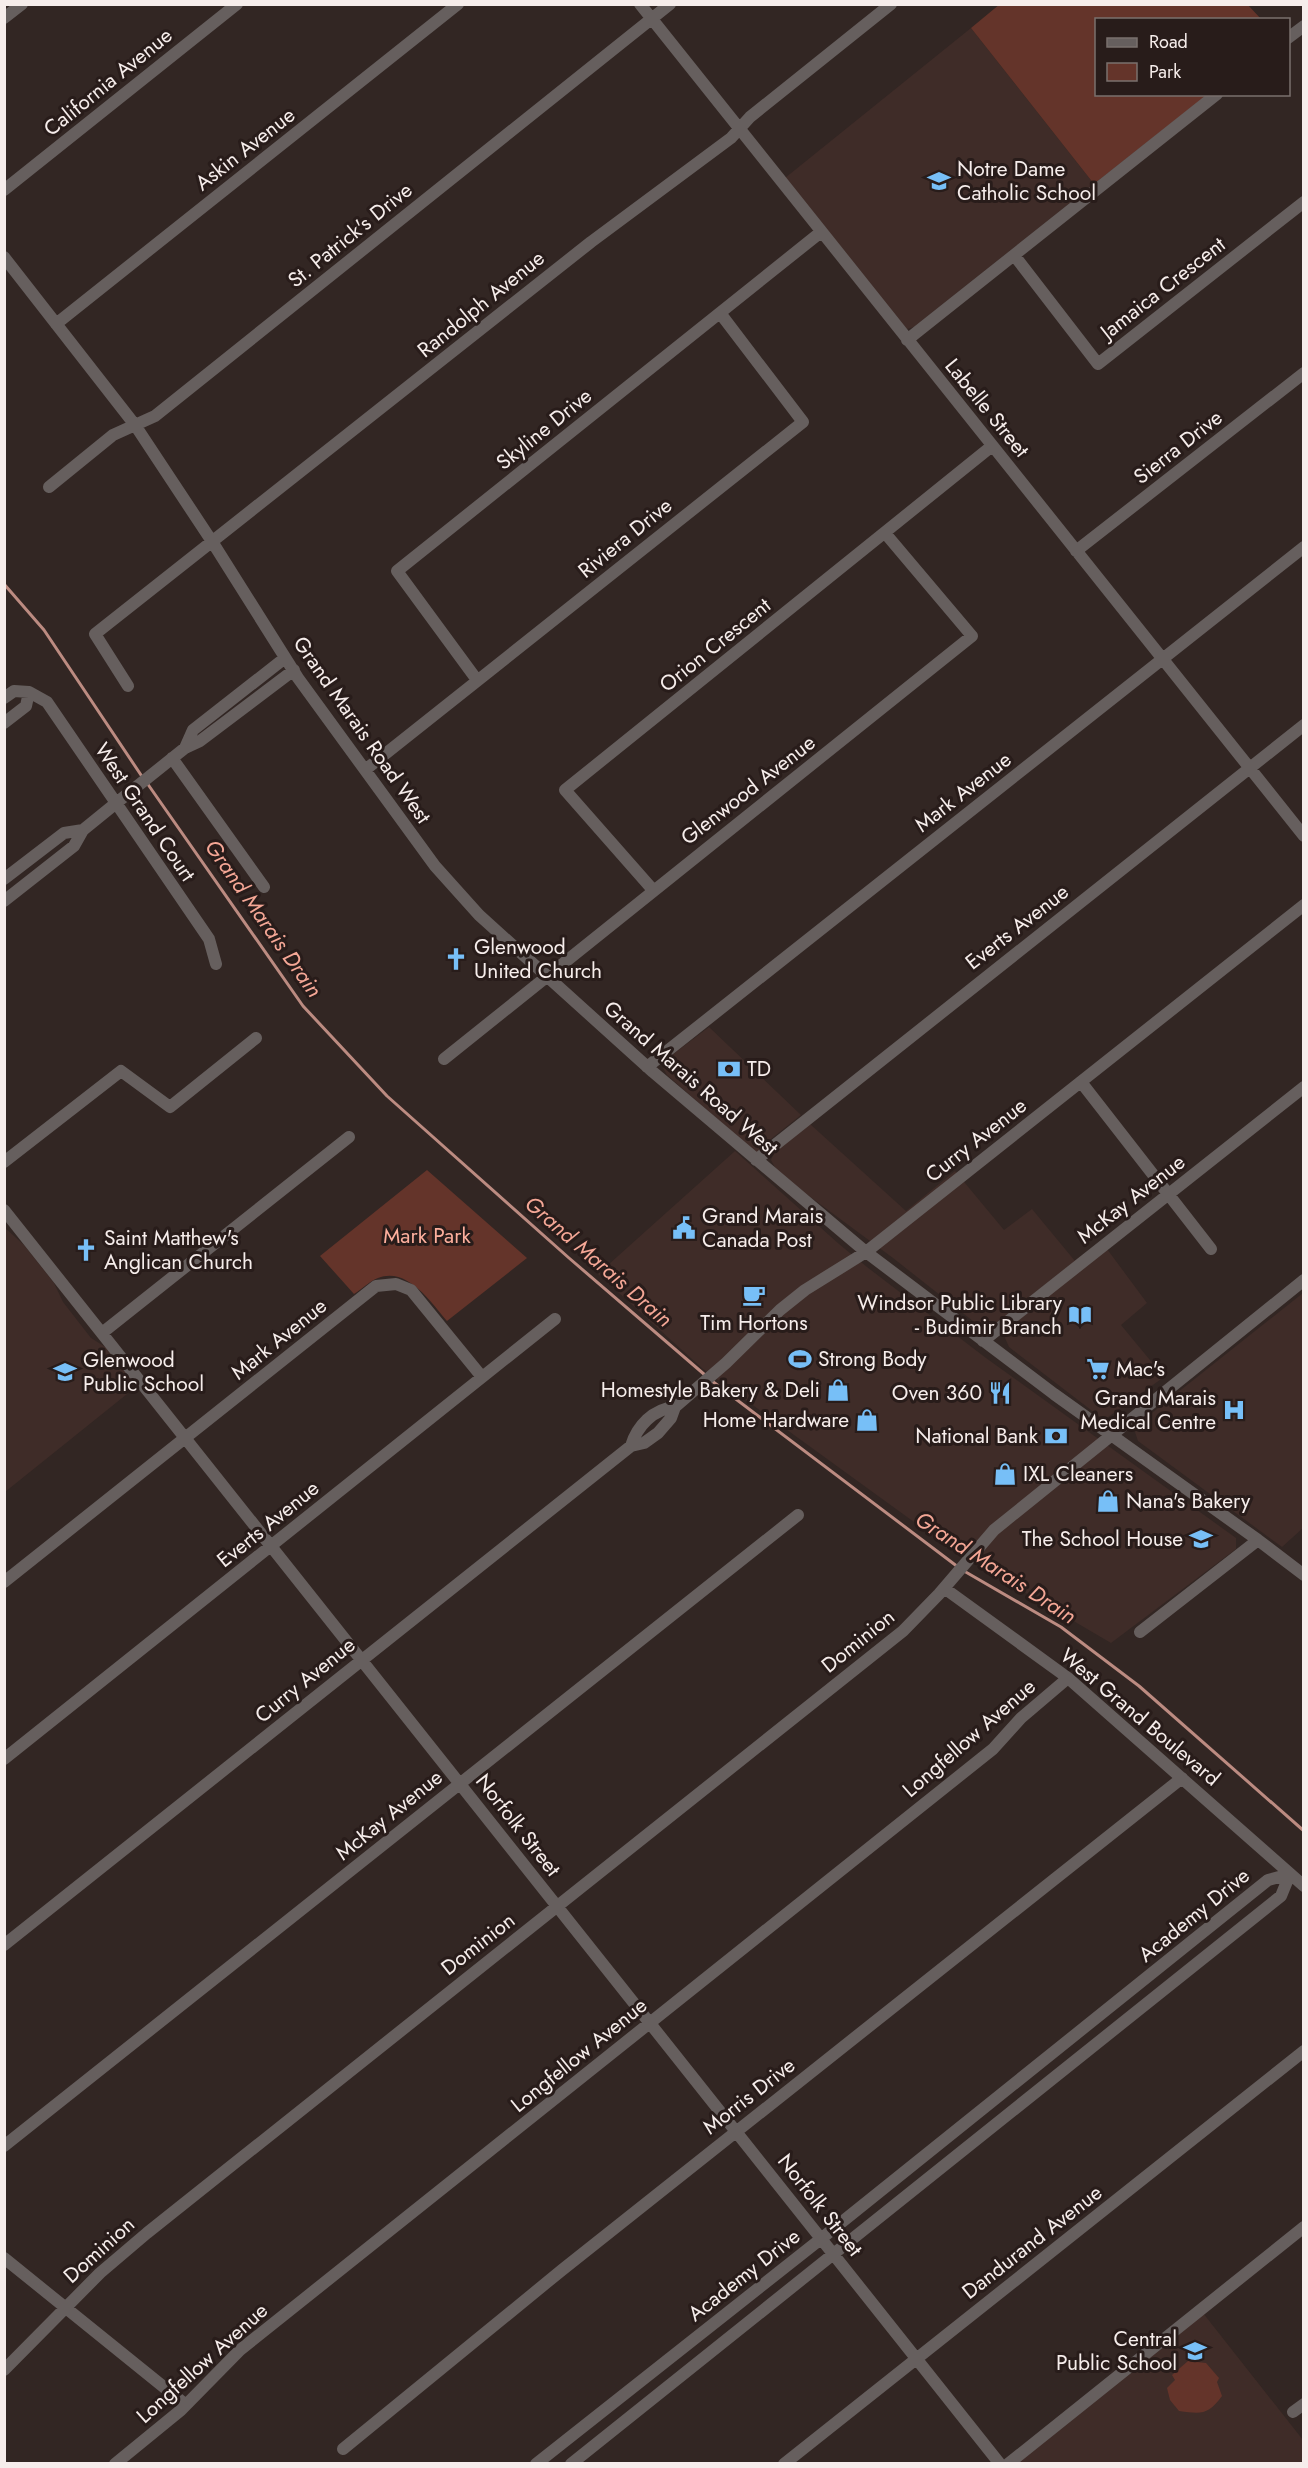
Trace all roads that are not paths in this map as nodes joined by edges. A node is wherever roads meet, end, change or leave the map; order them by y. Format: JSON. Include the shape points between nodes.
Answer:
{"nodes":[{"id":1,"x":22,"y":4,"type":"edge"},
{"id":2,"x":458,"y":4,"type":"edge"},
{"id":3,"x":640,"y":4,"type":"edge"},
{"id":4,"x":670,"y":4,"type":"edge"},
{"id":5,"x":891,"y":4,"type":"edge"},
{"id":6,"x":232,"y":6,"type":"edge"},
{"id":7,"x":4,"y":18,"type":"edge"},
{"id":8,"x":652,"y":19,"type":"junction"},
{"id":9,"x":1304,"y":26,"type":"edge"},
{"id":10,"x":1290,"y":36,"type":"edge"},
{"id":11,"x":1214,"y":96,"type":"edge"},
{"id":12,"x":739,"y":129,"type":"junction"},
{"id":13,"x":4,"y":190,"type":"edge"},
{"id":14,"x":1304,"y":202,"type":"edge"},
{"id":15,"x":821,"y":231,"type":"junction"},
{"id":16,"x":1014,"y":255,"type":"junction"},
{"id":17,"x":4,"y":258,"type":"edge"},
{"id":18,"x":720,"y":313,"type":"junction"},
{"id":19,"x":56,"y":324,"type":"junction"},
{"id":20,"x":907,"y":340,"type":"junction"},
{"id":21,"x":1304,"y":372,"type":"edge"},
{"id":22,"x":135,"y":425,"type":"junction"},
{"id":23,"x":992,"y":446,"type":"junction"},
{"id":24,"x":49,"y":487,"type":"dead end"},
{"id":25,"x":885,"y":533,"type":"junction"},
{"id":26,"x":213,"y":543,"type":"junction"},
{"id":27,"x":1304,"y":547,"type":"edge"},
{"id":28,"x":1076,"y":551,"type":"junction"},
{"id":29,"x":285,"y":658,"type":"junction"},
{"id":30,"x":1162,"y":659,"type":"junction"},
{"id":31,"x":294,"y":670,"type":"junction"},
{"id":32,"x":477,"y":680,"type":"junction"},
{"id":33,"x":128,"y":686,"type":"dead end"},
{"id":34,"x":29,"y":692,"type":"junction"},
{"id":35,"x":4,"y":698,"type":"edge"},
{"id":36,"x":4,"y":723,"type":"edge"},
{"id":37,"x":1304,"y":725,"type":"edge"},
{"id":38,"x":184,"y":748,"type":"junction"},
{"id":39,"x":168,"y":761,"type":"junction"},
{"id":40,"x":1250,"y":768,"type":"junction"},
{"id":41,"x":365,"y":770,"type":"junction"},
{"id":42,"x":119,"y":800,"type":"junction"},
{"id":43,"x":83,"y":830,"type":"junction"},
{"id":44,"x":1304,"y":836,"type":"edge"},
{"id":45,"x":4,"y":879,"type":"edge"},
{"id":46,"x":264,"y":887,"type":"dead end"},
{"id":47,"x":653,"y":890,"type":"junction"},
{"id":48,"x":4,"y":901,"type":"edge"},
{"id":49,"x":1304,"y":906,"type":"edge"},
{"id":50,"x":216,"y":964,"type":"dead end"},
{"id":51,"x":545,"y":976,"type":"junction"},
{"id":52,"x":256,"y":1038,"type":"dead end"},
{"id":53,"x":444,"y":1059,"type":"dead end"},
{"id":54,"x":647,"y":1066,"type":"junction"},
{"id":55,"x":1081,"y":1082,"type":"junction"},
{"id":56,"x":1304,"y":1087,"type":"edge"},
{"id":57,"x":349,"y":1137,"type":"dead end"},
{"id":58,"x":756,"y":1160,"type":"junction"},
{"id":59,"x":4,"y":1162,"type":"edge"},
{"id":60,"x":1168,"y":1194,"type":"junction"},
{"id":61,"x":4,"y":1210,"type":"edge"},
{"id":62,"x":1211,"y":1249,"type":"dead end"},
{"id":63,"x":866,"y":1252,"type":"junction"},
{"id":64,"x":1304,"y":1280,"type":"edge"},
{"id":65,"x":555,"y":1319,"type":"dead end"},
{"id":66,"x":102,"y":1333,"type":"junction"},
{"id":67,"x":983,"y":1341,"type":"junction"},
{"id":68,"x":482,"y":1377,"type":"junction"},
{"id":69,"x":1112,"y":1434,"type":"junction"},
{"id":70,"x":186,"y":1438,"type":"junction"},
{"id":71,"x":798,"y":1515,"type":"dead end"},
{"id":72,"x":1258,"y":1540,"type":"junction"},
{"id":73,"x":272,"y":1546,"type":"junction"},
{"id":74,"x":1304,"y":1575,"type":"edge"},
{"id":75,"x":4,"y":1582,"type":"edge"},
{"id":76,"x":944,"y":1588,"type":"junction"},
{"id":77,"x":1140,"y":1632,"type":"dead end"},
{"id":78,"x":362,"y":1660,"type":"junction"},
{"id":79,"x":1068,"y":1678,"type":"junction"},
{"id":80,"x":4,"y":1759,"type":"edge"},
{"id":81,"x":1182,"y":1778,"type":"junction"},
{"id":82,"x":460,"y":1784,"type":"junction"},
{"id":83,"x":1290,"y":1874,"type":"junction"},
{"id":84,"x":1304,"y":1886,"type":"edge"},
{"id":85,"x":557,"y":1906,"type":"junction"},
{"id":86,"x":4,"y":1945,"type":"edge"},
{"id":87,"x":650,"y":2023,"type":"junction"},
{"id":88,"x":1304,"y":2051,"type":"edge"},
{"id":89,"x":737,"y":2131,"type":"junction"},
{"id":90,"x":4,"y":2146,"type":"edge"},
{"id":91,"x":1304,"y":2227,"type":"edge"},
{"id":92,"x":822,"y":2238,"type":"junction"},
{"id":93,"x":833,"y":2253,"type":"junction"},
{"id":94,"x":4,"y":2258,"type":"edge"},
{"id":95,"x":66,"y":2307,"type":"junction"},
{"id":96,"x":917,"y":2358,"type":"junction"},
{"id":97,"x":4,"y":2370,"type":"edge"},
{"id":98,"x":1304,"y":2404,"type":"edge"},
{"id":99,"x":186,"y":2405,"type":"junction"},
{"id":100,"x":1293,"y":2412,"type":"dead end"},
{"id":101,"x":343,"y":2448,"type":"dead end"},
{"id":102,"x":115,"y":2463,"type":"edge"},
{"id":103,"x":536,"y":2463,"type":"edge"},
{"id":104,"x":572,"y":2463,"type":"edge"},
{"id":105,"x":784,"y":2463,"type":"edge"},
{"id":106,"x":1000,"y":2463,"type":"edge"},
{"id":107,"x":1008,"y":2463,"type":"edge"}],
"edges":[{"from":1,"to":7,"type":"street"},
{"from":2,"to":19,"type":"street","name":"Askin Avenue"},
{"from":3,"to":8,"type":"street","name":"Labelle Street"},
{"from":4,"to":8,"type":"street","name":"St. Patrick's Drive"},
{"from":5,"to":12,"type":"street","name":"Randolph Avenue"},
{"from":6,"to":13,"type":"street","name":"California Avenue"},
{"from":8,"to":12,"type":"street","name":"Labelle Street"},
{"from":8,"to":22,"type":"street","name":"St. Patrick's Drive","via":[[155,416]]},
{"from":9,"to":10,"type":"street"},
{"from":11,"to":16,"type":"street"},
{"from":12,"to":15,"type":"street","name":"Labelle Street"},
{"from":12,"to":26,"type":"street","name":"Randolph Avenue"},
{"from":14,"to":16,"type":"street","name":"Jamaica Crescent","via":[[1098,364]]},
{"from":15,"to":18,"type":"street","name":"Skyline Drive"},
{"from":15,"to":20,"type":"street","name":"Labelle Street"},
{"from":16,"to":20,"type":"street"},
{"from":17,"to":19,"type":"street","name":"Grand Marais Road West"},
{"from":18,"to":32,"type":"street","name":"Skyline Drive","via":[[397,571]]},
{"from":18,"to":32,"type":"street","name":"Riviera Drive","via":[[803,422]]},
{"from":19,"to":22,"type":"street","name":"Grand Marais Road West"},
{"from":20,"to":23,"type":"street","name":"Labelle Street"},
{"from":21,"to":28,"type":"street","name":"Sierra Drive"},
{"from":22,"to":24,"type":"street","name":"St. Patrick's Drive","via":[[113,435]]},
{"from":22,"to":26,"type":"street","name":"Grand Marais Road West"},
{"from":23,"to":25,"type":"street","name":"Orion Crescent"},
{"from":23,"to":28,"type":"street","name":"Labelle Street"},
{"from":25,"to":47,"type":"street","name":"Orion Crescent","via":[[566,790]]},
{"from":25,"to":47,"type":"street","name":"Glenwood Avenue","via":[[972,636]]},
{"from":26,"to":29,"type":"street","name":"Grand Marais Road West"},
{"from":26,"to":33,"type":"street","name":"Randolph Avenue","via":[[95,634]]},
{"from":27,"to":30,"type":"street","name":"Mark Avenue"},
{"from":28,"to":30,"type":"street","name":"Labelle Street"},
{"from":29,"to":31,"type":"street","name":"Grand Marais Road West"},
{"from":29,"to":38,"type":"street","via":[[193,730]]},
{"from":30,"to":40,"type":"street","name":"Labelle Street"},
{"from":30,"to":54,"type":"street","name":"Mark Avenue"},
{"from":31,"to":38,"type":"street","via":[[200,741]]},
{"from":31,"to":41,"type":"street","name":"Grand Marais Road West"},
{"from":32,"to":41,"type":"street","name":"Riviera Drive"},
{"from":34,"to":35,"type":"street","via":[[14,691]]},
{"from":34,"to":36,"type":"street","via":[[26,706]]},
{"from":34,"to":42,"type":"street","name":"West Grand Court","via":[[47,702]]},
{"from":37,"to":40,"type":"street","name":"Everts Avenue"},
{"from":38,"to":39,"type":"street"},
{"from":39,"to":42,"type":"street"},
{"from":39,"to":46,"type":"street"},
{"from":40,"to":44,"type":"street","name":"Labelle Street"},
{"from":40,"to":58,"type":"street","name":"Everts Avenue"},
{"from":41,"to":51,"type":"street","name":"Grand Marais Road West","via":[[442,874],[478,915]]},
{"from":42,"to":43,"type":"street"},
{"from":42,"to":50,"type":"street","name":"West Grand Court","via":[[210,939]]},
{"from":43,"to":45,"type":"street","via":[[64,832]]},
{"from":43,"to":48,"type":"street","via":[[74,846]]},
{"from":47,"to":51,"type":"street","name":"Glenwood Avenue"},
{"from":49,"to":55,"type":"street","name":"Curry Avenue"},
{"from":51,"to":53,"type":"street","name":"Glenwood Avenue"},
{"from":51,"to":54,"type":"street","name":"Grand Marais Road West"},
{"from":52,"to":59,"type":"street","via":[[170,1107],[121,1071]]},
{"from":54,"to":58,"type":"street","name":"Grand Marais Road West"},
{"from":55,"to":60,"type":"street"},
{"from":55,"to":63,"type":"street","name":"Curry Avenue"},
{"from":56,"to":60,"type":"street","name":"McKay Avenue"},
{"from":57,"to":66,"type":"street"},
{"from":58,"to":63,"type":"street","name":"Grand Marais Road West"},
{"from":60,"to":62,"type":"street"},
{"from":60,"to":67,"type":"street","name":"McKay Avenue"},
{"from":61,"to":66,"type":"street","name":"Norfolk Street"},
{"from":63,"to":67,"type":"street","name":"Grand Marais Road West"},
{"from":63,"to":78,"type":"street","name":"Curry Avenue","via":[[805,1290],[686,1396],[658,1433],[631,1446]]},
{"from":64,"to":69,"type":"street","name":"Dominion"},
{"from":65,"to":68,"type":"street","name":"Everts Avenue"},
{"from":66,"to":70,"type":"street","name":"Norfolk Street"},
{"from":67,"to":69,"type":"street","name":"Grand Marais Road West"},
{"from":68,"to":70,"type":"street","name":"Mark Avenue","via":[[411,1290],[396,1284],[376,1286]]},
{"from":68,"to":73,"type":"street","name":"Everts Avenue"},
{"from":69,"to":72,"type":"street","name":"Grand Marais Road West"},
{"from":69,"to":76,"type":"street","name":"Dominion","via":[[1014,1512]]},
{"from":70,"to":73,"type":"street","name":"Norfolk Street"},
{"from":70,"to":75,"type":"street","name":"Mark Avenue"},
{"from":71,"to":82,"type":"street","name":"McKay Avenue"},
{"from":72,"to":74,"type":"street","name":"Grand Marais Road West"},
{"from":72,"to":77,"type":"street"},
{"from":73,"to":78,"type":"street","name":"Norfolk Street"},
{"from":73,"to":80,"type":"street","name":"Everts Avenue"},
{"from":76,"to":79,"type":"street","name":"West Grand Boulevard"},
{"from":76,"to":85,"type":"street","name":"Dominion","via":[[903,1631]]},
{"from":78,"to":82,"type":"street","name":"Norfolk Street"},
{"from":78,"to":86,"type":"street","name":"Curry Avenue"},
{"from":79,"to":81,"type":"street","name":"West Grand Boulevard"},
{"from":79,"to":87,"type":"street","name":"Longfellow Avenue","via":[[1021,1718],[993,1749]]},
{"from":81,"to":83,"type":"street","name":"West Grand Boulevard"},
{"from":81,"to":89,"type":"street","name":"Morris Drive"},
{"from":82,"to":85,"type":"street","name":"Norfolk Street"},
{"from":82,"to":90,"type":"street","name":"McKay Avenue"},
{"from":83,"to":84,"type":"street","name":"West Grand Boulevard"},
{"from":83,"to":92,"type":"street","name":"Academy Drive","via":[[1268,1880]]},
{"from":83,"to":93,"type":"street","name":"Academy Drive","via":[[1281,1896]]},
{"from":85,"to":87,"type":"street","name":"Norfolk Street"},
{"from":85,"to":95,"type":"street","name":"Dominion","via":[[147,2233]]},
{"from":87,"to":89,"type":"street","name":"Norfolk Street"},
{"from":87,"to":99,"type":"street","name":"Longfellow Avenue","via":[[240,2350]]},
{"from":88,"to":96,"type":"street","name":"Dandurand Avenue"},
{"from":89,"to":92,"type":"street","name":"Norfolk Street"},
{"from":89,"to":101,"type":"street","name":"Morris Drive"},
{"from":91,"to":107,"type":"street"},
{"from":92,"to":93,"type":"street","name":"Norfolk Street"},
{"from":92,"to":103,"type":"street","name":"Academy Drive"},
{"from":93,"to":96,"type":"street","name":"Norfolk Street"},
{"from":93,"to":104,"type":"street","name":"Academy Drive"},
{"from":94,"to":95,"type":"street"},
{"from":95,"to":97,"type":"street","name":"Dominion"},
{"from":95,"to":99,"type":"street"},
{"from":96,"to":105,"type":"street","name":"Dandurand Avenue"},
{"from":96,"to":106,"type":"street","name":"Norfolk Street"},
{"from":98,"to":100,"type":"street"},
{"from":99,"to":102,"type":"street","name":"Longfellow Avenue"}]}
